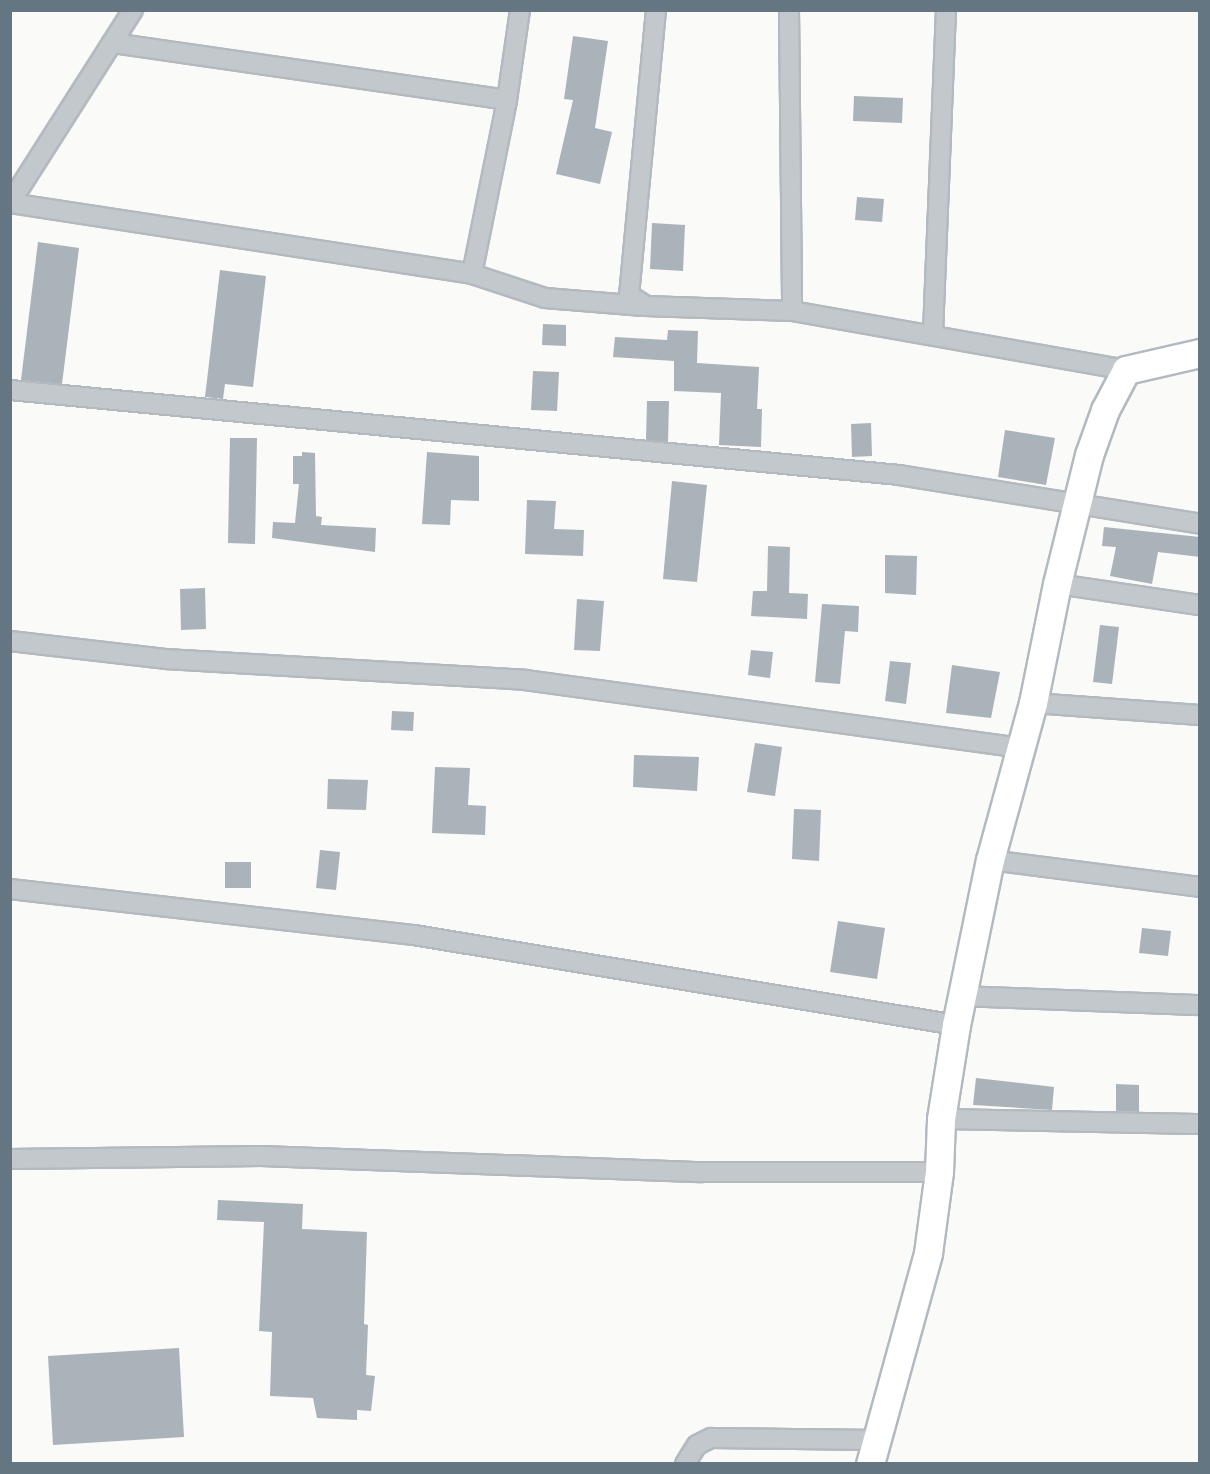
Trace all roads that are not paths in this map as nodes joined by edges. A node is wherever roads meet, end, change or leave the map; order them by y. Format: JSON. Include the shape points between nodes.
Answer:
{"nodes":[{"id":1,"x":133,"y":10,"type":"edge"},
{"id":2,"x":520,"y":10,"type":"edge"},
{"id":3,"x":656,"y":10,"type":"edge"},
{"id":4,"x":789,"y":10,"type":"edge"},
{"id":5,"x":946,"y":10,"type":"edge"},
{"id":6,"x":112,"y":43,"type":"junction"},
{"id":7,"x":507,"y":100,"type":"junction"},
{"id":8,"x":10,"y":203,"type":"edge"},
{"id":9,"x":472,"y":274,"type":"junction"},
{"id":10,"x":646,"y":306,"type":"junction"},
{"id":11,"x":792,"y":311,"type":"junction"},
{"id":12,"x":933,"y":333,"type":"junction"},
{"id":13,"x":1200,"y":353,"type":"edge"},
{"id":14,"x":1126,"y":370,"type":"junction"},
{"id":15,"x":10,"y":390,"type":"edge"},
{"id":16,"x":1078,"y":503,"type":"junction"},
{"id":17,"x":1200,"y":524,"type":"edge"},
{"id":18,"x":1057,"y":584,"type":"junction"},
{"id":19,"x":1200,"y":605,"type":"edge"},
{"id":20,"x":10,"y":640,"type":"edge"},
{"id":21,"x":1033,"y":703,"type":"junction"},
{"id":22,"x":1200,"y":715,"type":"edge"},
{"id":23,"x":1022,"y":748,"type":"junction"},
{"id":24,"x":990,"y":860,"type":"junction"},
{"id":25,"x":1200,"y":887,"type":"edge"},
{"id":26,"x":10,"y":890,"type":"edge"},
{"id":27,"x":962,"y":996,"type":"junction"},
{"id":28,"x":1200,"y":1005,"type":"edge"},
{"id":29,"x":956,"y":1025,"type":"junction"},
{"id":30,"x":941,"y":1119,"type":"junction"},
{"id":31,"x":1200,"y":1124,"type":"edge"},
{"id":32,"x":10,"y":1160,"type":"edge"},
{"id":33,"x":939,"y":1172,"type":"junction"},
{"id":34,"x":874,"y":1452,"type":"edge"},
{"id":35,"x":685,"y":1464,"type":"edge"}],
"edges":[{"from":1,"to":6,"type":"street"},
{"from":2,"to":7,"type":"street"},
{"from":3,"to":10,"type":"street","via":[[628,276],[629,295]]},
{"from":4,"to":11,"type":"street"},
{"from":5,"to":12,"type":"street"},
{"from":6,"to":7,"type":"street"},
{"from":6,"to":8,"type":"street"},
{"from":7,"to":9,"type":"street"},
{"from":8,"to":9,"type":"street"},
{"from":9,"to":10,"type":"street","via":[[545,298]]},
{"from":10,"to":11,"type":"street"},
{"from":11,"to":12,"type":"street"},
{"from":12,"to":14,"type":"street"},
{"from":13,"to":14,"type":"street"},
{"from":14,"to":16,"type":"street","via":[[1105,410]]},
{"from":15,"to":16,"type":"street","via":[[899,475]]},
{"from":16,"to":17,"type":"street"},
{"from":16,"to":18,"type":"street"},
{"from":18,"to":19,"type":"street"},
{"from":18,"to":21,"type":"street"},
{"from":20,"to":23,"type":"street","via":[[165,659],[525,680]]},
{"from":21,"to":22,"type":"street"},
{"from":21,"to":23,"type":"street"},
{"from":23,"to":24,"type":"street"},
{"from":24,"to":25,"type":"street"},
{"from":24,"to":27,"type":"street"},
{"from":26,"to":29,"type":"street","via":[[414,935]]},
{"from":27,"to":28,"type":"street"},
{"from":27,"to":29,"type":"street"},
{"from":29,"to":30,"type":"street"},
{"from":30,"to":31,"type":"street"},
{"from":30,"to":33,"type":"street"},
{"from":32,"to":33,"type":"street","via":[[261,1156],[702,1172]]},
{"from":33,"to":34,"type":"street","via":[[928,1253]]},
{"from":34,"to":35,"type":"street","via":[[711,1438],[697,1444]]}]}
